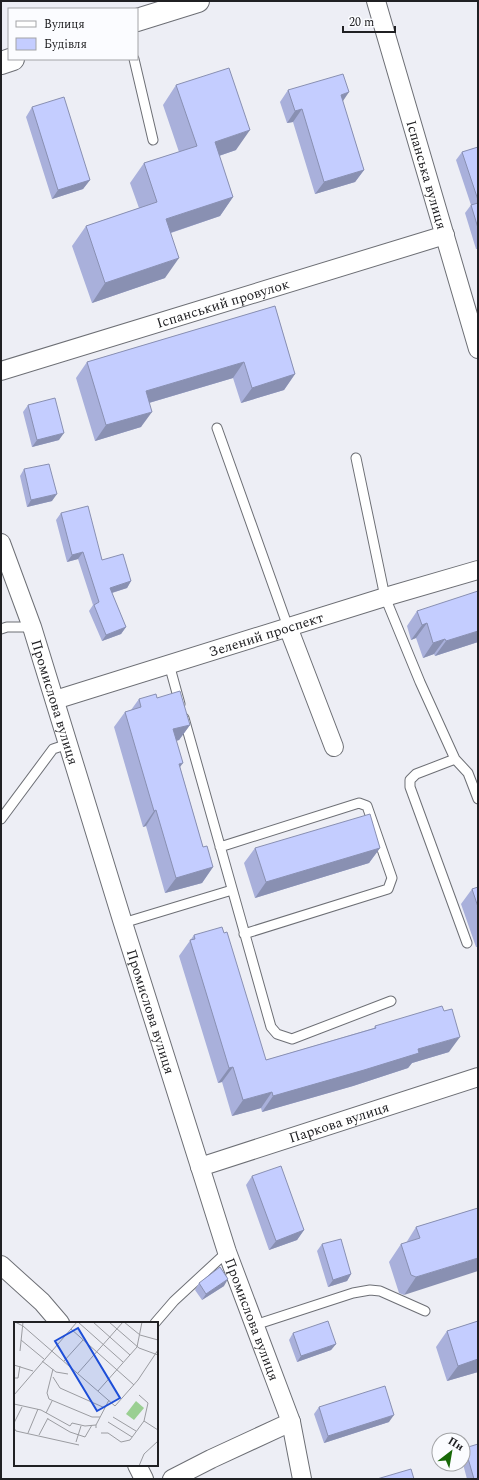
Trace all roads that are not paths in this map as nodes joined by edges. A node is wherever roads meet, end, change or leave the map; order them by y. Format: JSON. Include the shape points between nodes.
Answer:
{"nodes":[{"id":1,"x":198,"y":1,"type":"edge"},
{"id":2,"x":376,"y":1,"type":"edge"},
{"id":3,"x":138,"y":20,"type":"edge"},
{"id":4,"x":134,"y":60,"type":"edge"},
{"id":5,"x":154,"y":140,"type":"dead end"},
{"id":6,"x":444,"y":235,"type":"junction"},
{"id":7,"x":478,"y":349,"type":"edge"},
{"id":8,"x":1,"y":371,"type":"edge"},
{"id":9,"x":217,"y":428,"type":"dead end"},
{"id":10,"x":356,"y":458,"type":"dead end"},
{"id":11,"x":1,"y":543,"type":"edge"},
{"id":12,"x":478,"y":570,"type":"edge"},
{"id":13,"x":385,"y":597,"type":"junction"},
{"id":14,"x":32,"y":627,"type":"junction"},
{"id":15,"x":288,"y":627,"type":"junction"},
{"id":16,"x":1,"y":629,"type":"edge"},
{"id":17,"x":169,"y":664,"type":"junction"},
{"id":18,"x":55,"y":700,"type":"junction"},
{"id":19,"x":68,"y":744,"type":"junction"},
{"id":20,"x":334,"y":747,"type":"dead end"},
{"id":21,"x":455,"y":759,"type":"junction"},
{"id":22,"x":478,"y":799,"type":"edge"},
{"id":23,"x":1,"y":819,"type":"edge"},
{"id":24,"x":220,"y":847,"type":"junction"},
{"id":25,"x":232,"y":890,"type":"junction"},
{"id":26,"x":123,"y":922,"type":"junction"},
{"id":27,"x":244,"y":934,"type":"junction"},
{"id":28,"x":467,"y":943,"type":"dead end"},
{"id":29,"x":391,"y":1001,"type":"dead end"},
{"id":30,"x":478,"y":1077,"type":"edge"},
{"id":31,"x":200,"y":1167,"type":"junction"},
{"id":32,"x":227,"y":1252,"type":"junction"},
{"id":33,"x":1,"y":1265,"type":"edge"},
{"id":34,"x":425,"y":1311,"type":"dead end"},
{"id":35,"x":59,"y":1322,"type":"edge"},
{"id":36,"x":156,"y":1322,"type":"edge"},
{"id":37,"x":255,"y":1325,"type":"junction"},
{"id":38,"x":291,"y":1422,"type":"junction"},
{"id":39,"x":138,"y":1466,"type":"edge"},
{"id":40,"x":144,"y":1479,"type":"edge"},
{"id":41,"x":172,"y":1479,"type":"edge"},
{"id":42,"x":302,"y":1479,"type":"edge"}],
"edges":[{"from":1,"to":3,"type":"street"},
{"from":2,"to":6,"type":"street","name":"Іспанська вулиця"},
{"from":4,"to":5,"type":"lane"},
{"from":6,"to":7,"type":"street","name":"Іспанська вулиця"},
{"from":6,"to":8,"type":"street","name":"Іспанський провулок"},
{"from":9,"to":15,"type":"lane"},
{"from":10,"to":13,"type":"lane"},
{"from":11,"to":14,"type":"street","name":"Промислова вулиця"},
{"from":12,"to":13,"type":"street","name":"Зелений проспект"},
{"from":13,"to":15,"type":"street","name":"Зелений проспект"},
{"from":13,"to":21,"type":"lane"},
{"from":14,"to":16,"type":"lane"},
{"from":14,"to":18,"type":"street","name":"Промислова вулиця"},
{"from":15,"to":17,"type":"street","name":"Зелений проспект"},
{"from":15,"to":20,"type":"street"},
{"from":17,"to":18,"type":"street","name":"Зелений проспект"},
{"from":17,"to":24,"type":"lane"},
{"from":18,"to":19,"type":"street","name":"Промислова вулиця"},
{"from":19,"to":23,"type":"lane","via":[[53,749]]},
{"from":19,"to":26,"type":"street","name":"Промислова вулиця"},
{"from":21,"to":22,"type":"lane","via":[[468,773]]},
{"from":21,"to":28,"type":"lane","via":[[416,774],[410,780],[410,787]]},
{"from":24,"to":25,"type":"lane"},
{"from":24,"to":27,"type":"lane","via":[[359,803],[367,806],[392,878],[388,889]]},
{"from":25,"to":26,"type":"lane"},
{"from":25,"to":27,"type":"lane"},
{"from":26,"to":31,"type":"street","name":"Промислова вулиця"},
{"from":27,"to":29,"type":"lane","via":[[271,1027],[278,1034],[292,1039]]},
{"from":30,"to":31,"type":"street","name":"Паркова вулиця"},
{"from":31,"to":32,"type":"street","name":"Промислова вулиця"},
{"from":32,"to":36,"type":"lane","via":[[174,1301]]},
{"from":32,"to":37,"type":"street","name":"Промислова вулиця"},
{"from":33,"to":35,"type":"street","via":[[42,1302]]},
{"from":34,"to":37,"type":"lane","via":[[380,1291],[370,1290],[353,1293]]},
{"from":37,"to":38,"type":"street","name":"Промислова вулиця"},
{"from":38,"to":41,"type":"street"},
{"from":38,"to":42,"type":"street","name":"Промислова вулиця"},
{"from":39,"to":40,"type":"street"}]}
